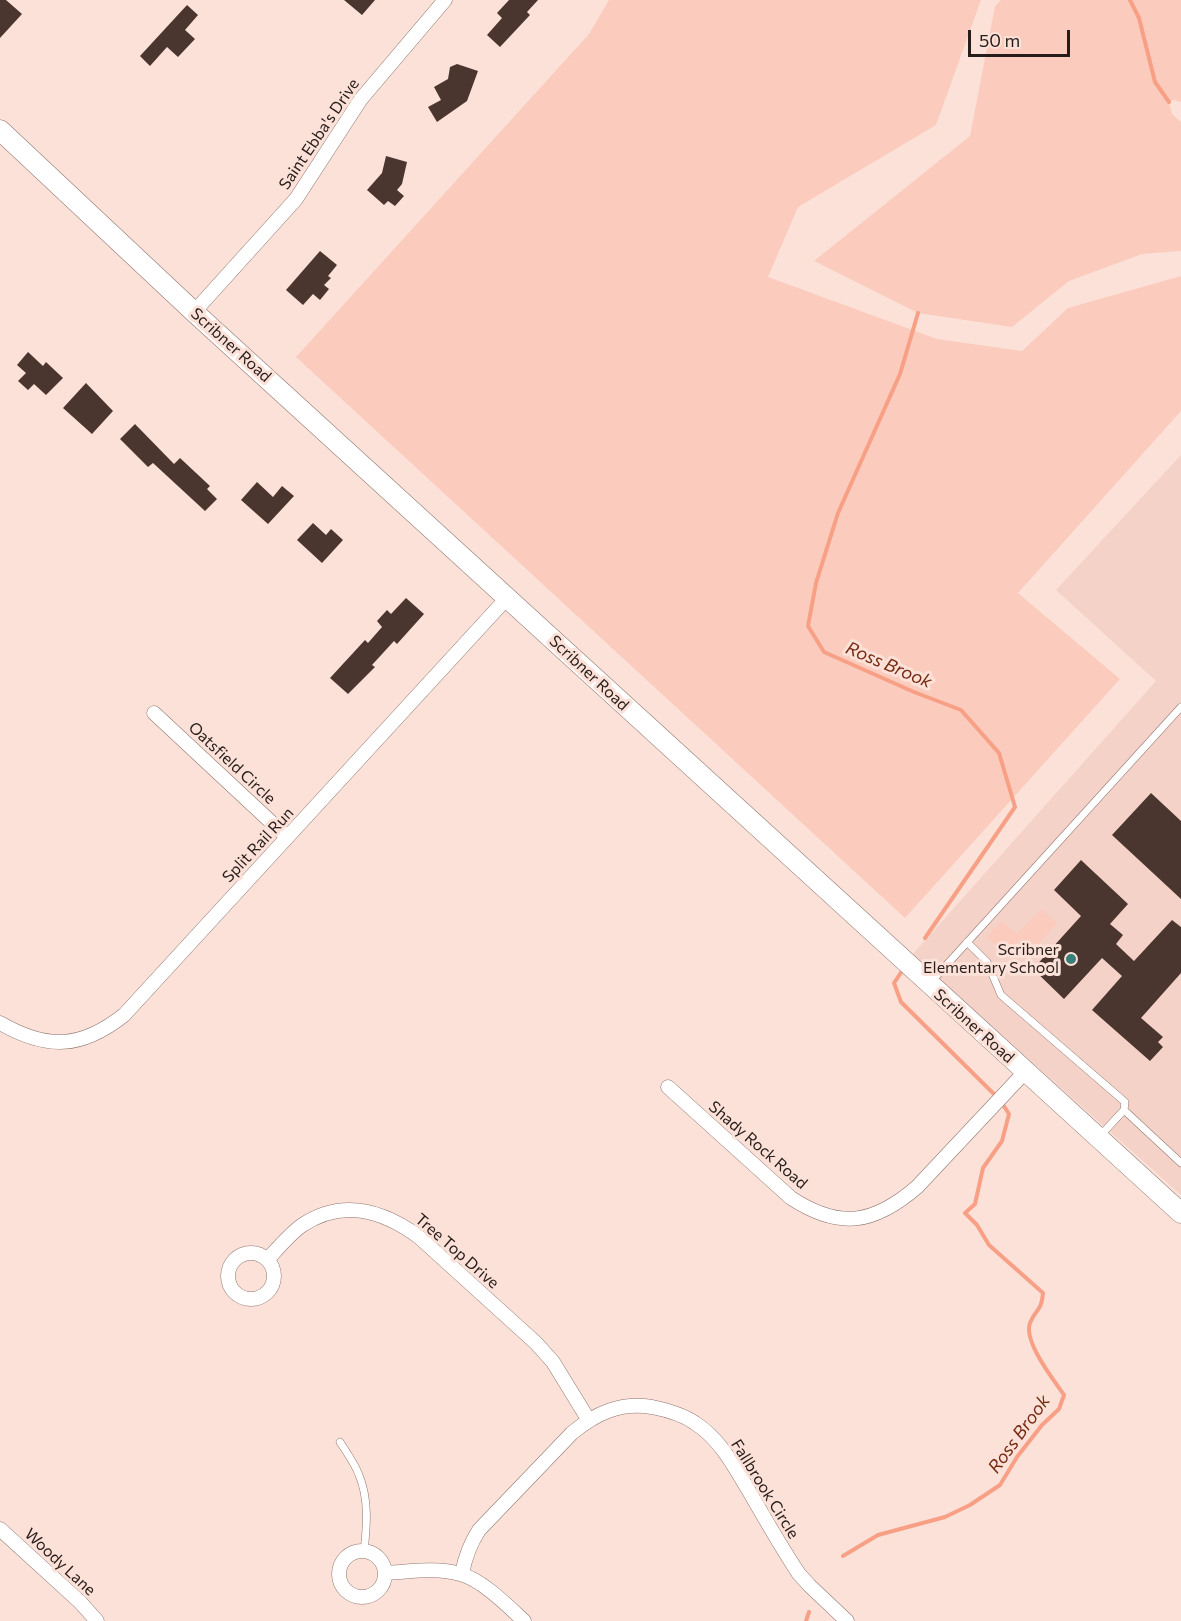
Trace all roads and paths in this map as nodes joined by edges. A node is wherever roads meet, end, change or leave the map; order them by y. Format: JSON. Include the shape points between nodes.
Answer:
{"nodes":[{"id":1,"x":444,"y":0,"type":"edge"},
{"id":2,"x":0,"y":130,"type":"edge"},
{"id":3,"x":194,"y":312,"type":"junction"},
{"id":4,"x":507,"y":598,"type":"junction"},
{"id":5,"x":1181,"y":707,"type":"edge"},
{"id":6,"x":154,"y":713,"type":"dead end"},
{"id":7,"x":287,"y":837,"type":"junction"},
{"id":8,"x":967,"y":942,"type":"junction"},
{"id":9,"x":929,"y":984,"type":"junction"},
{"id":10,"x":0,"y":1023,"type":"edge"},
{"id":11,"x":1025,"y":1072,"type":"junction"},
{"id":12,"x":668,"y":1088,"type":"dead end"},
{"id":13,"x":1125,"y":1106,"type":"junction"},
{"id":14,"x":1098,"y":1138,"type":"junction"},
{"id":15,"x":1181,"y":1163,"type":"edge"},
{"id":16,"x":1181,"y":1213,"type":"edge"},
{"id":17,"x":268,"y":1259,"type":"dead end"},
{"id":18,"x":588,"y":1419,"type":"junction"},
{"id":19,"x":340,"y":1442,"type":"dead end"},
{"id":20,"x":0,"y":1529,"type":"edge"},
{"id":21,"x":364,"y":1551,"type":"junction"},
{"id":22,"x":385,"y":1573,"type":"junction"},
{"id":23,"x":462,"y":1574,"type":"junction"},
{"id":24,"x":96,"y":1621,"type":"edge"},
{"id":25,"x":524,"y":1621,"type":"edge"},
{"id":26,"x":847,"y":1621,"type":"edge"}],
"edges":[{"from":1,"to":3,"type":"street","name":"Saint Ebba's Drive","via":[[361,99],[301,193]]},
{"from":2,"to":3,"type":"street","name":"Scribner Road"},
{"from":3,"to":4,"type":"street","name":"Scribner Road"},
{"from":4,"to":7,"type":"street","name":"Split Rail Run"},
{"from":4,"to":9,"type":"street","name":"Scribner Road"},
{"from":5,"to":8,"type":"lane"},
{"from":6,"to":7,"type":"street","name":"Oatsfield Circle"},
{"from":7,"to":10,"type":"street","name":"Split Rail Run","via":[[124,1016],[107,1029],[87,1039],[63,1042],[20,1034]]},
{"from":8,"to":9,"type":"lane"},
{"from":8,"to":13,"type":"lane","via":[[987,962],[1001,995]]},
{"from":9,"to":11,"type":"street","name":"Scribner Road"},
{"from":11,"to":12,"type":"street","name":"Shady Rock Road","via":[[900,1202],[854,1219],[811,1211],[791,1198]]},
{"from":11,"to":14,"type":"street","name":"Scribner Road"},
{"from":13,"to":14,"type":"lane"},
{"from":13,"to":15,"type":"lane"},
{"from":14,"to":16,"type":"street","name":"Scribner Road"},
{"from":17,"to":18,"type":"street","name":"Tree Top Drive","via":[[300,1227],[335,1211],[380,1214],[403,1225],[536,1343],[553,1362]]},
{"from":18,"to":23,"type":"street","name":"Fallbrook Circle","via":[[479,1530],[464,1559]]},
{"from":18,"to":26,"type":"street","name":"Fallbrook Circle","via":[[604,1411],[632,1406],[665,1409],[695,1423],[733,1464],[799,1574]]},
{"from":19,"to":21,"type":"lane","via":[[364,1490]]},
{"from":20,"to":24,"type":"street","name":"Woody Lane"},
{"from":21,"to":22,"type":"street","via":[[375,1554]]},
{"from":21,"to":22,"type":"street","via":[[352,1553],[341,1564],[339,1578],[346,1590],[358,1597],[372,1594],[383,1583]]},
{"from":22,"to":23,"type":"street"},
{"from":23,"to":25,"type":"street"}]}
